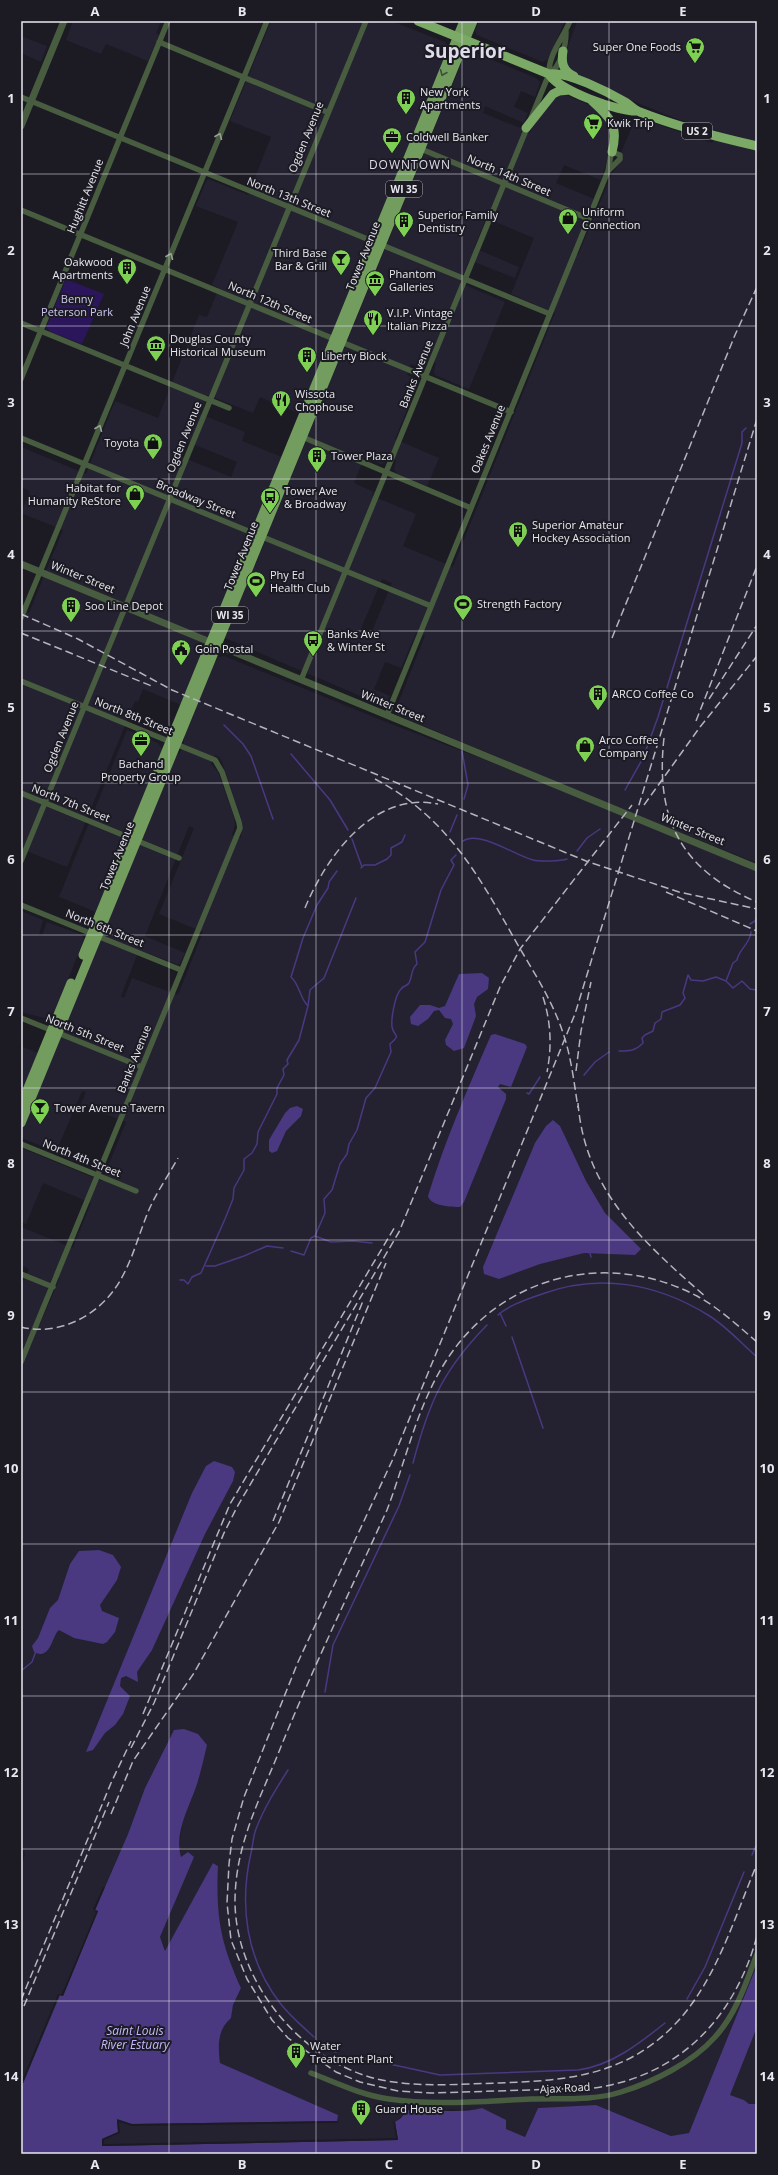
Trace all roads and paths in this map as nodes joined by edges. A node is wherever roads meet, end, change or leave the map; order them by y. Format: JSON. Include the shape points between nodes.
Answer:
{"nodes":[{"id":1,"x":64,"y":21,"type":"edge"},
{"id":2,"x":168,"y":21,"type":"edge"},
{"id":3,"x":267,"y":21,"type":"edge"},
{"id":4,"x":366,"y":21,"type":"edge"},
{"id":5,"x":418,"y":21,"type":"edge"},
{"id":6,"x":464,"y":21,"type":"edge"},
{"id":7,"x":474,"y":21,"type":"edge"},
{"id":8,"x":570,"y":21,"type":"edge"},
{"id":9,"x":566,"y":31,"type":"junction"},
{"id":10,"x":461,"y":39,"type":"junction"},
{"id":11,"x":159,"y":42,"type":"junction"},
{"id":12,"x":563,"y":51,"type":"junction"},
{"id":13,"x":548,"y":74,"type":"junction"},
{"id":14,"x":243,"y":77,"type":"junction"},
{"id":15,"x":571,"y":90,"type":"junction"},
{"id":16,"x":611,"y":95,"type":"junction"},
{"id":17,"x":21,"y":97,"type":"edge"},
{"id":18,"x":586,"y":97,"type":"junction"},
{"id":19,"x":31,"y":101,"type":"junction"},
{"id":20,"x":638,"y":111,"type":"junction"},
{"id":21,"x":327,"y":112,"type":"junction"},
{"id":22,"x":425,"y":118,"type":"junction"},
{"id":23,"x":21,"y":126,"type":"edge"},
{"id":24,"x":526,"y":128,"type":"junction"},
{"id":25,"x":120,"y":138,"type":"junction"},
{"id":26,"x":757,"y":146,"type":"edge"},
{"id":27,"x":420,"y":149,"type":"junction"},
{"id":28,"x":612,"y":152,"type":"junction"},
{"id":29,"x":608,"y":171,"type":"junction"},
{"id":30,"x":204,"y":173,"type":"junction"},
{"id":31,"x":504,"y":184,"type":"junction"},
{"id":32,"x":289,"y":207,"type":"junction"},
{"id":33,"x":21,"y":210,"type":"edge"},
{"id":34,"x":589,"y":219,"type":"junction"},
{"id":35,"x":80,"y":234,"type":"junction"},
{"id":36,"x":378,"y":243,"type":"junction"},
{"id":37,"x":165,"y":270,"type":"junction"},
{"id":38,"x":465,"y":279,"type":"junction"},
{"id":39,"x":249,"y":304,"type":"junction"},
{"id":40,"x":550,"y":314,"type":"junction"},
{"id":41,"x":21,"y":323,"type":"edge"},
{"id":42,"x":41,"y":331,"type":"junction"},
{"id":43,"x":337,"y":342,"type":"junction"},
{"id":44,"x":125,"y":366,"type":"junction"},
{"id":45,"x":425,"y":377,"type":"junction"},
{"id":46,"x":21,"y":379,"type":"edge"},
{"id":47,"x":210,"y":400,"type":"junction"},
{"id":48,"x":229,"y":408,"type":"dead end"},
{"id":49,"x":511,"y":412,"type":"junction"},
{"id":50,"x":299,"y":436,"type":"junction"},
{"id":51,"x":21,"y":438,"type":"edge"},
{"id":52,"x":84,"y":464,"type":"junction"},
{"id":53,"x":386,"y":472,"type":"junction"},
{"id":54,"x":169,"y":499,"type":"junction"},
{"id":55,"x":471,"y":508,"type":"junction"},
{"id":56,"x":258,"y":535,"type":"junction"},
{"id":57,"x":21,"y":564,"type":"edge"},
{"id":58,"x":346,"y":571,"type":"junction"},
{"id":59,"x":40,"y":572,"type":"junction"},
{"id":60,"x":431,"y":606,"type":"junction"},
{"id":61,"x":125,"y":607,"type":"junction"},
{"id":62,"x":21,"y":618,"type":"edge"},
{"id":63,"x":214,"y":643,"type":"junction"},
{"id":64,"x":300,"y":680,"type":"junction"},
{"id":65,"x":21,"y":681,"type":"edge"},
{"id":66,"x":84,"y":707,"type":"junction"},
{"id":67,"x":387,"y":715,"type":"junction"},
{"id":68,"x":173,"y":743,"type":"junction"},
{"id":69,"x":217,"y":762,"type":"joint"},
{"id":70,"x":21,"y":793,"type":"edge"},
{"id":71,"x":45,"y":803,"type":"junction"},
{"id":72,"x":133,"y":839,"type":"junction"},
{"id":73,"x":179,"y":858,"type":"dead end"},
{"id":74,"x":21,"y":861,"type":"edge"},
{"id":75,"x":757,"y":868,"type":"edge"},
{"id":76,"x":21,"y":905,"type":"edge"},
{"id":77,"x":94,"y":935,"type":"junction"},
{"id":78,"x":181,"y":970,"type":"junction"},
{"id":79,"x":21,"y":1018,"type":"edge"},
{"id":80,"x":55,"y":1032,"type":"junction"},
{"id":81,"x":142,"y":1067,"type":"junction"},
{"id":82,"x":21,"y":1105,"type":"edge"},
{"id":83,"x":21,"y":1123,"type":"edge"},
{"id":84,"x":21,"y":1144,"type":"edge"},
{"id":85,"x":98,"y":1175,"type":"junction"},
{"id":86,"x":136,"y":1191,"type":"dead end"},
{"id":87,"x":21,"y":1274,"type":"edge"},
{"id":88,"x":53,"y":1287,"type":"junction"},
{"id":89,"x":21,"y":1362,"type":"edge"},
{"id":90,"x":757,"y":1954,"type":"edge"},
{"id":91,"x":311,"y":2072,"type":"dead end"}],
"edges":[{"from":1,"to":19,"type":"street"},
{"from":2,"to":11,"type":"street","name":"Hughitt Avenue"},
{"from":3,"to":14,"type":"street","name":"John Avenue"},
{"from":4,"to":21,"type":"street","name":"Ogden Avenue"},
{"from":5,"to":10,"type":"highway","number":"US 2"},
{"from":6,"to":10,"type":"main road","name":"Tower Avenue","number":"WI 35"},
{"from":7,"to":10,"type":"main road","name":"Tower Avenue","number":"WI 35"},
{"from":8,"to":9,"type":"street","name":"Banks Avenue"},
{"from":9,"to":12,"type":"street","name":"Banks Avenue"},
{"from":9,"to":13,"type":"street","name":"Banks Avenue","via":[[557,46]]},
{"from":10,"to":13,"type":"highway","number":"US 2"},
{"from":10,"to":22,"type":"main road","name":"Tower Avenue","number":"WI 35","one_way":true},
{"from":10,"to":27,"type":"main road","name":"Tower Avenue","number":"WI 35"},
{"from":11,"to":14,"type":"street"},
{"from":11,"to":25,"type":"street","name":"Hughitt Avenue"},
{"from":12,"to":13,"type":"street","name":"Banks Avenue","via":[[555,69]]},
{"from":12,"to":16,"type":"highway","via":[[562,63],[567,72]]},
{"from":13,"to":15,"type":"highway","number":"US 2","via":[[554,82]]},
{"from":13,"to":16,"type":"highway","number":"US 2","via":[[565,76]]},
{"from":13,"to":24,"type":"street","name":"Banks Avenue"},
{"from":14,"to":21,"type":"street"},
{"from":30,"to":14,"type":"street","name":"John Avenue","one_way":true},
{"from":15,"to":18,"type":"highway","number":"US 2"},
{"from":15,"to":24,"type":"highway","via":[[553,94]]},
{"from":16,"to":20,"type":"highway","number":"US 2"},
{"from":17,"to":19,"type":"street","name":"North 13th Street"},
{"from":18,"to":20,"type":"highway","number":"US 2","via":[[625,110]]},
{"from":18,"to":28,"type":"highway","via":[[613,125],[616,136]]},
{"from":19,"to":23,"type":"street"},
{"from":19,"to":25,"type":"street","name":"North 13th Street"},
{"from":20,"to":26,"type":"highway","number":"US 2","via":[[694,130]]},
{"from":21,"to":32,"type":"street","name":"Ogden Avenue"},
{"from":22,"to":27,"type":"main road","via":[[418,146]]},
{"from":22,"to":36,"type":"main road","name":"Tower Avenue","number":"WI 35"},
{"from":24,"to":31,"type":"street","name":"Banks Avenue"},
{"from":25,"to":30,"type":"street","name":"North 13th Street"},
{"from":25,"to":35,"type":"street","name":"Hughitt Avenue"},
{"from":27,"to":31,"type":"street","name":"North 14th Street"},
{"from":27,"to":36,"type":"main road","name":"Tower Avenue","number":"WI 35"},
{"from":28,"to":29,"type":"street","name":"Oakes Avenue"},
{"from":28,"to":29,"type":"street","name":"Oakes Avenue","via":[[619,154],[620,158]]},
{"from":29,"to":34,"type":"street","name":"Oakes Avenue"},
{"from":30,"to":32,"type":"street","name":"North 13th Street"},
{"from":37,"to":30,"type":"street","name":"John Avenue","one_way":true},
{"from":31,"to":34,"type":"street","name":"North 14th Street"},
{"from":31,"to":38,"type":"street","name":"Banks Avenue"},
{"from":32,"to":36,"type":"street","name":"North 13th Street"},
{"from":32,"to":39,"type":"street","name":"Ogden Avenue"},
{"from":33,"to":35,"type":"street","name":"North 12th Street"},
{"from":34,"to":40,"type":"street","name":"Oakes Avenue"},
{"from":35,"to":37,"type":"street","name":"North 12th Street"},
{"from":35,"to":42,"type":"street","name":"Hughitt Avenue"},
{"from":36,"to":38,"type":"street","name":"North 13th Street"},
{"from":36,"to":43,"type":"main road","name":"Tower Avenue","number":"WI 35"},
{"from":37,"to":39,"type":"street","name":"North 12th Street"},
{"from":37,"to":44,"type":"street","name":"John Avenue"},
{"from":38,"to":40,"type":"street","name":"North 13th Street"},
{"from":38,"to":45,"type":"street","name":"Banks Avenue"},
{"from":39,"to":43,"type":"street","name":"North 12th Street"},
{"from":39,"to":47,"type":"street","name":"Ogden Avenue"},
{"from":40,"to":49,"type":"street","name":"Oakes Avenue"},
{"from":41,"to":42,"type":"street"},
{"from":42,"to":44,"type":"street"},
{"from":42,"to":46,"type":"street","name":"Hughitt Avenue"},
{"from":43,"to":45,"type":"street","name":"North 12th Street"},
{"from":43,"to":50,"type":"main road","name":"Tower Avenue","number":"WI 35"},
{"from":44,"to":47,"type":"street"},
{"from":52,"to":44,"type":"street","name":"John Avenue","one_way":true},
{"from":45,"to":49,"type":"street","name":"North 12th Street"},
{"from":45,"to":53,"type":"street","name":"Banks Avenue"},
{"from":47,"to":48,"type":"street"},
{"from":47,"to":54,"type":"street","name":"Ogden Avenue"},
{"from":49,"to":55,"type":"street","name":"Oakes Avenue"},
{"from":50,"to":53,"type":"street"},
{"from":50,"to":56,"type":"main road","name":"Tower Avenue","number":"WI 35"},
{"from":51,"to":52,"type":"street","name":"Broadway Street"},
{"from":52,"to":54,"type":"street","name":"Broadway Street"},
{"from":52,"to":59,"type":"street","name":"John Avenue"},
{"from":53,"to":55,"type":"street"},
{"from":53,"to":58,"type":"street","name":"Banks Avenue"},
{"from":54,"to":56,"type":"street","name":"Broadway Street"},
{"from":54,"to":61,"type":"street","name":"Ogden Avenue"},
{"from":55,"to":60,"type":"street","name":"Oakes Avenue"},
{"from":56,"to":58,"type":"street","name":"Broadway Street"},
{"from":56,"to":63,"type":"main road","name":"Tower Avenue","number":"WI 35"},
{"from":57,"to":59,"type":"street","name":"Winter Street"},
{"from":58,"to":60,"type":"street","name":"Broadway Street"},
{"from":58,"to":64,"type":"street","name":"Banks Avenue"},
{"from":59,"to":61,"type":"street","name":"Winter Street"},
{"from":59,"to":62,"type":"street","name":"John Avenue"},
{"from":60,"to":67,"type":"street","name":"Oakes Avenue"},
{"from":61,"to":63,"type":"street","name":"Winter Street"},
{"from":61,"to":66,"type":"street","name":"Ogden Avenue"},
{"from":63,"to":64,"type":"street","name":"Winter Street"},
{"from":63,"to":68,"type":"main road","name":"Tower Avenue","number":"WI 35"},
{"from":64,"to":67,"type":"street","name":"Winter Street"},
{"from":65,"to":66,"type":"street","name":"North 8th Street"},
{"from":66,"to":68,"type":"street","name":"North 8th Street"},
{"from":66,"to":71,"type":"street","name":"Ogden Avenue"},
{"from":67,"to":75,"type":"street","name":"Winter Street"},
{"from":68,"to":69,"type":"street","name":"North 8th Street"},
{"from":68,"to":72,"type":"main road","name":"Tower Avenue","number":"WI 35"},
{"from":69,"to":78,"type":"street","name":"Banks Avenue","via":[[240,828]]},
{"from":70,"to":71,"type":"street","name":"North 7th Street"},
{"from":71,"to":72,"type":"street","name":"North 7th Street"},
{"from":71,"to":74,"type":"street","name":"Ogden Avenue"},
{"from":72,"to":73,"type":"street","name":"North 7th Street"},
{"from":72,"to":77,"type":"main road","name":"Tower Avenue","number":"WI 35"},
{"from":76,"to":77,"type":"street","name":"North 6th Street"},
{"from":77,"to":78,"type":"street","name":"North 6th Street"},
{"from":77,"to":80,"type":"main road","name":"Tower Avenue","number":"WI 35"},
{"from":78,"to":81,"type":"street","name":"Banks Avenue"},
{"from":79,"to":80,"type":"street","name":"North 5th Street"},
{"from":80,"to":81,"type":"street","name":"North 5th Street"},
{"from":80,"to":82,"type":"main road","name":"Tower Avenue","number":"WI 35"},
{"from":80,"to":83,"type":"main road","name":"Tower Avenue","number":"WI 35"},
{"from":81,"to":85,"type":"street","name":"Banks Avenue"},
{"from":84,"to":85,"type":"street","name":"North 4th Street"},
{"from":85,"to":86,"type":"street","name":"North 4th Street"},
{"from":85,"to":88,"type":"street","name":"Banks Avenue"},
{"from":87,"to":88,"type":"street"},
{"from":88,"to":89,"type":"street","name":"Banks Avenue"},
{"from":90,"to":91,"type":"street","name":"Ajax Road","via":[[734,2010],[714,2038],[691,2058],[650,2081],[620,2092],[589,2097],[466,2102],[409,2101],[368,2094]]}]}
